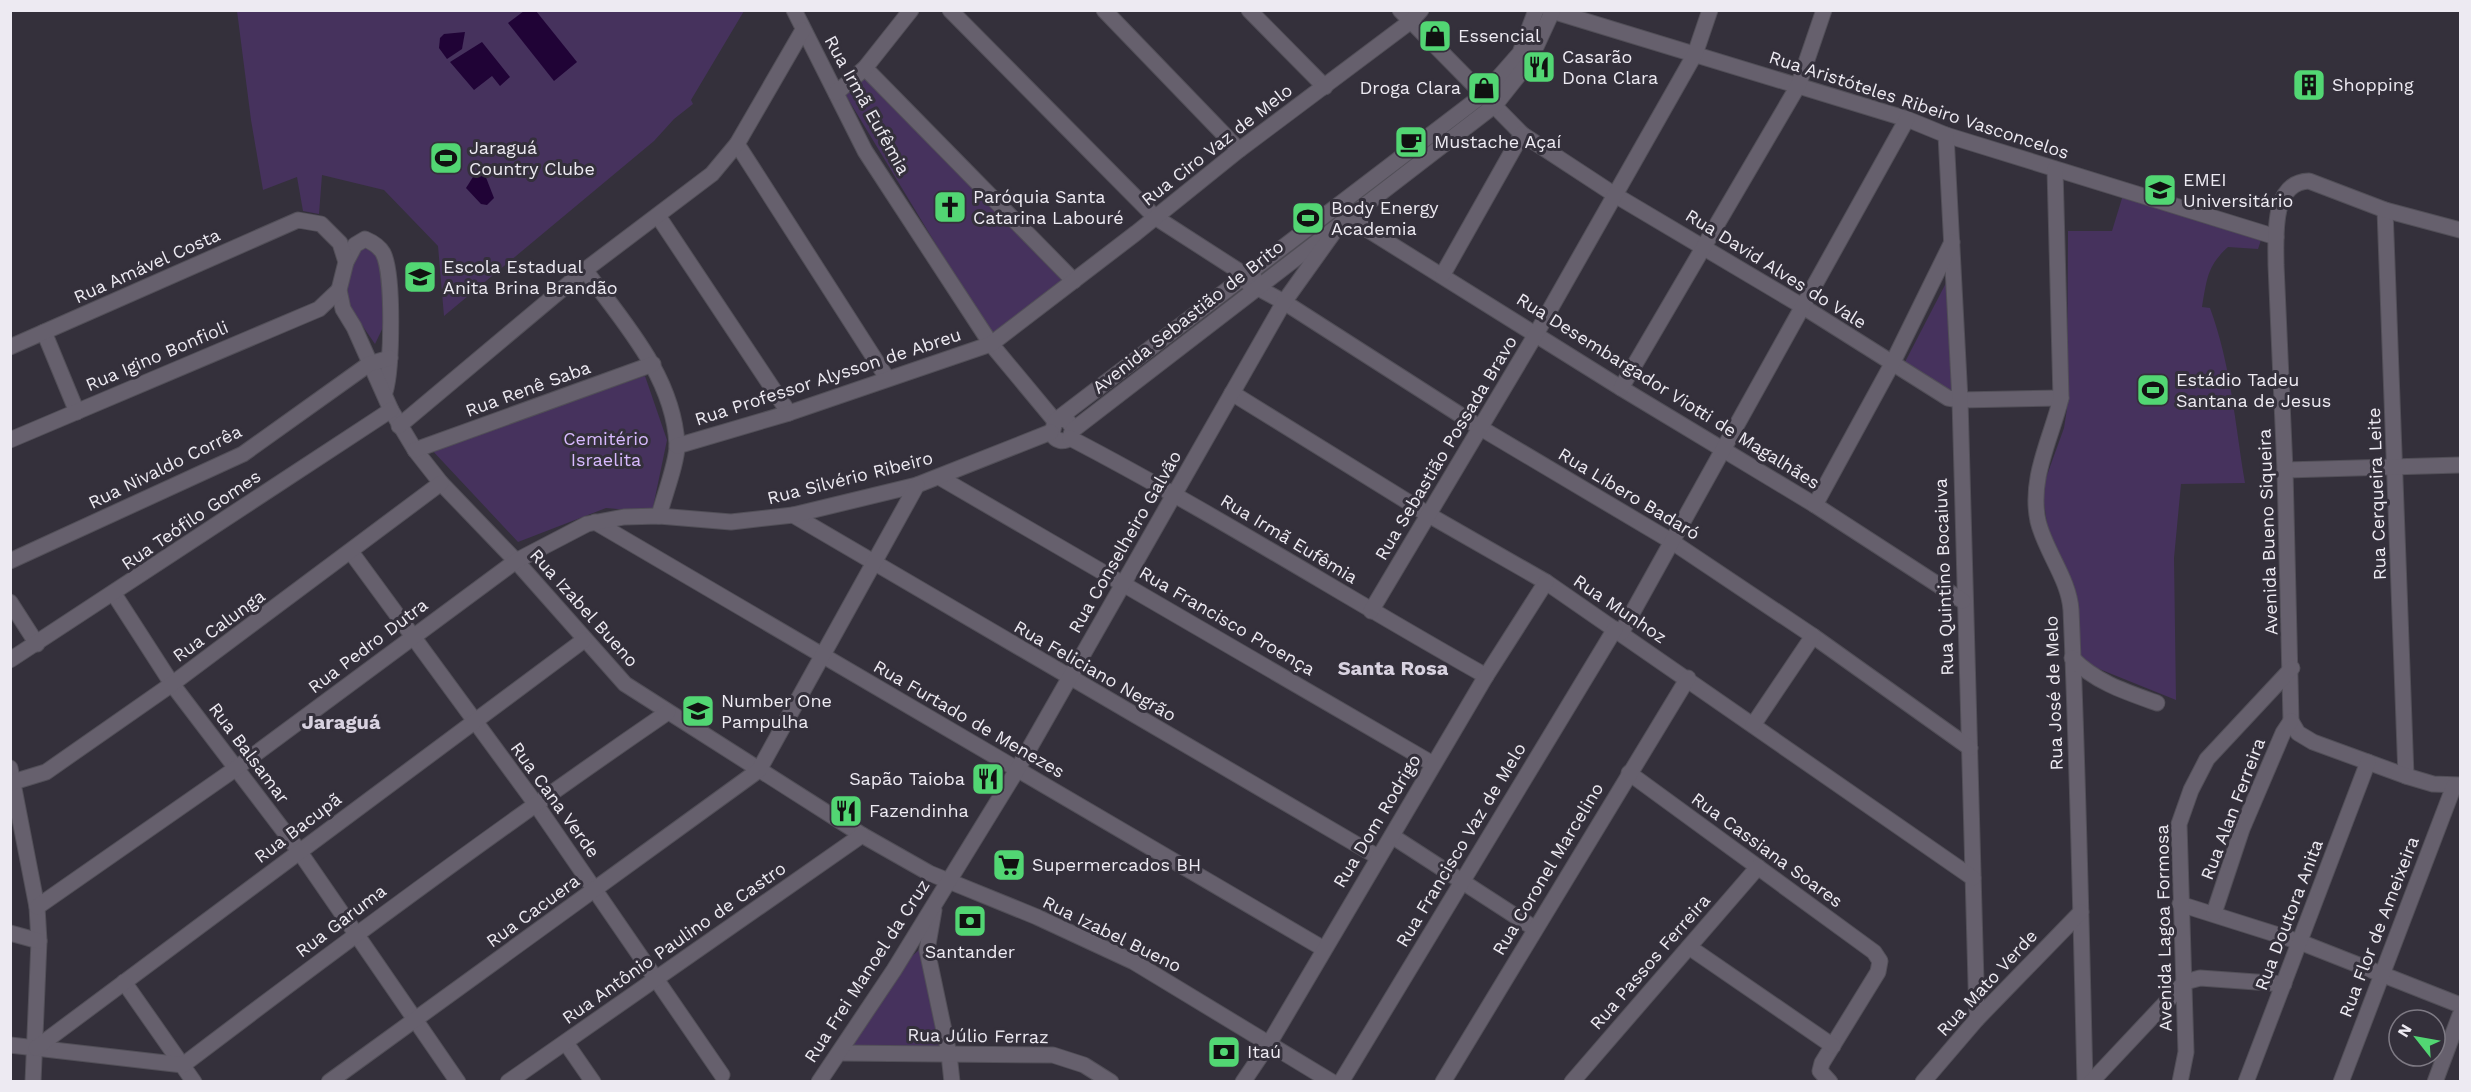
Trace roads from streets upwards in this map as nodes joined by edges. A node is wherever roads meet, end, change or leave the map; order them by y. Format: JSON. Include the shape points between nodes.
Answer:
{"nodes":[{"id":1,"x":794,"y":10,"type":"edge"},
{"id":2,"x":911,"y":10,"type":"edge"},
{"id":3,"x":950,"y":10,"type":"edge"},
{"id":4,"x":1104,"y":10,"type":"edge"},
{"id":5,"x":1249,"y":10,"type":"edge"},
{"id":6,"x":1536,"y":10,"type":"edge"},
{"id":7,"x":1710,"y":10,"type":"edge"},
{"id":8,"x":1824,"y":10,"type":"edge"},
{"id":9,"x":1551,"y":11,"type":"edge"},
{"id":10,"x":1411,"y":14,"type":"edge"},
{"id":11,"x":803,"y":30,"type":"junction"},
{"id":12,"x":1695,"y":54,"type":"junction"},
{"id":13,"x":865,"y":68,"type":"junction"},
{"id":14,"x":1798,"y":86,"type":"junction"},
{"id":15,"x":1324,"y":87,"type":"junction"},
{"id":16,"x":836,"y":93,"type":"junction"},
{"id":17,"x":1490,"y":100,"type":"junction"},
{"id":18,"x":1906,"y":119,"type":"junction"},
{"id":19,"x":1522,"y":134,"type":"junction"},
{"id":20,"x":1946,"y":135,"type":"junction"},
{"id":21,"x":737,"y":144,"type":"junction"},
{"id":22,"x":1239,"y":150,"type":"junction"},
{"id":23,"x":2055,"y":169,"type":"junction"},
{"id":24,"x":1615,"y":195,"type":"junction"},
{"id":25,"x":2385,"y":210,"type":"junction"},
{"id":26,"x":658,"y":216,"type":"junction"},
{"id":27,"x":1155,"y":217,"type":"junction"},
{"id":28,"x":1344,"y":222,"type":"junction"},
{"id":29,"x":2460,"y":230,"type":"edge"},
{"id":30,"x":2276,"y":237,"type":"junction"},
{"id":31,"x":1954,"y":240,"type":"junction"},
{"id":32,"x":1704,"y":246,"type":"junction"},
{"id":33,"x":346,"y":262,"type":"junction"},
{"id":34,"x":585,"y":270,"type":"junction"},
{"id":35,"x":1443,"y":274,"type":"junction"},
{"id":36,"x":1245,"y":275,"type":"junction"},
{"id":37,"x":1074,"y":281,"type":"junction"},
{"id":38,"x":1258,"y":288,"type":"junction"},
{"id":39,"x":339,"y":290,"type":"junction"},
{"id":40,"x":1284,"y":302,"type":"junction"},
{"id":41,"x":1802,"y":306,"type":"junction"},
{"id":42,"x":319,"y":309,"type":"junction"},
{"id":43,"x":343,"y":309,"type":"junction"},
{"id":44,"x":44,"y":332,"type":"junction"},
{"id":45,"x":1536,"y":334,"type":"junction"},
{"id":46,"x":991,"y":344,"type":"junction"},
{"id":47,"x":10,"y":347,"type":"edge"},
{"id":48,"x":390,"y":358,"type":"junction"},
{"id":49,"x":369,"y":364,"type":"junction"},
{"id":50,"x":653,"y":364,"type":"junction"},
{"id":51,"x":1892,"y":364,"type":"junction"},
{"id":52,"x":887,"y":378,"type":"junction"},
{"id":53,"x":1621,"y":388,"type":"junction"},
{"id":54,"x":385,"y":392,"type":"junction"},
{"id":55,"x":1232,"y":393,"type":"junction"},
{"id":56,"x":2061,"y":398,"type":"junction"},
{"id":57,"x":1960,"y":400,"type":"junction"},
{"id":58,"x":391,"y":410,"type":"junction"},
{"id":59,"x":77,"y":412,"type":"junction"},
{"id":60,"x":789,"y":413,"type":"junction"},
{"id":61,"x":1055,"y":424,"type":"junction"},
{"id":62,"x":399,"y":426,"type":"junction"},
{"id":63,"x":1479,"y":427,"type":"junction"},
{"id":64,"x":1072,"y":434,"type":"junction"},
{"id":65,"x":10,"y":440,"type":"edge"},
{"id":66,"x":677,"y":446,"type":"junction"},
{"id":67,"x":1722,"y":448,"type":"junction"},
{"id":68,"x":415,"y":450,"type":"junction"},
{"id":69,"x":2460,"y":465,"type":"edge"},
{"id":70,"x":2396,"y":467,"type":"junction"},
{"id":71,"x":2285,"y":470,"type":"junction"},
{"id":72,"x":939,"y":477,"type":"junction"},
{"id":73,"x":441,"y":483,"type":"junction"},
{"id":74,"x":1175,"y":493,"type":"junction"},
{"id":75,"x":904,"y":494,"type":"junction"},
{"id":76,"x":1815,"y":505,"type":"junction"},
{"id":77,"x":793,"y":515,"type":"junction"},
{"id":78,"x":1429,"y":515,"type":"junction"},
{"id":79,"x":658,"y":516,"type":"junction"},
{"id":80,"x":595,"y":522,"type":"junction"},
{"id":81,"x":1671,"y":541,"type":"junction"},
{"id":82,"x":351,"y":552,"type":"junction"},
{"id":83,"x":10,"y":561,"type":"edge"},
{"id":84,"x":516,"y":561,"type":"junction"},
{"id":85,"x":872,"y":563,"type":"junction"},
{"id":86,"x":1546,"y":582,"type":"junction"},
{"id":87,"x":1124,"y":584,"type":"junction"},
{"id":88,"x":114,"y":594,"type":"junction"},
{"id":89,"x":1963,"y":601,"type":"junction"},
{"id":90,"x":10,"y":602,"type":"edge"},
{"id":91,"x":1371,"y":612,"type":"junction"},
{"id":92,"x":1618,"y":631,"type":"junction"},
{"id":93,"x":1813,"y":636,"type":"junction"},
{"id":94,"x":412,"y":637,"type":"junction"},
{"id":95,"x":584,"y":640,"type":"junction"},
{"id":96,"x":37,"y":644,"type":"junction"},
{"id":97,"x":822,"y":655,"type":"junction"},
{"id":98,"x":2072,"y":658,"type":"junction"},
{"id":99,"x":10,"y":660,"type":"edge"},
{"id":100,"x":2292,"y":668,"type":"junction"},
{"id":101,"x":1486,"y":676,"type":"junction"},
{"id":102,"x":1688,"y":678,"type":"junction"},
{"id":103,"x":1070,"y":679,"type":"junction"},
{"id":104,"x":172,"y":684,"type":"junction"},
{"id":105,"x":2157,"y":703,"type":"dead end"},
{"id":106,"x":668,"y":711,"type":"junction"},
{"id":107,"x":2291,"y":721,"type":"junction"},
{"id":108,"x":474,"y":722,"type":"junction"},
{"id":109,"x":1753,"y":725,"type":"junction"},
{"id":110,"x":1970,"y":748,"type":"junction"},
{"id":111,"x":2368,"y":762,"type":"junction"},
{"id":112,"x":1434,"y":764,"type":"junction"},
{"id":113,"x":235,"y":769,"type":"junction"},
{"id":114,"x":759,"y":770,"type":"junction"},
{"id":115,"x":1017,"y":770,"type":"junction"},
{"id":116,"x":1629,"y":773,"type":"junction"},
{"id":117,"x":2406,"y":776,"type":"junction"},
{"id":118,"x":12,"y":778,"type":"edge"},
{"id":119,"x":2457,"y":785,"type":"edge"},
{"id":120,"x":535,"y":803,"type":"junction"},
{"id":121,"x":862,"y":836,"type":"junction"},
{"id":122,"x":1392,"y":836,"type":"junction"},
{"id":123,"x":299,"y":851,"type":"junction"},
{"id":124,"x":1378,"y":857,"type":"junction"},
{"id":125,"x":1758,"y":867,"type":"junction"},
{"id":126,"x":1973,"y":878,"type":"junction"},
{"id":127,"x":1461,"y":881,"type":"junction"},
{"id":128,"x":945,"y":885,"type":"junction"},
{"id":129,"x":596,"y":889,"type":"junction"},
{"id":130,"x":934,"y":904,"type":"junction"},
{"id":131,"x":2180,"y":904,"type":"junction"},
{"id":132,"x":37,"y":907,"type":"junction"},
{"id":133,"x":2081,"y":912,"type":"junction"},
{"id":134,"x":2214,"y":913,"type":"junction"},
{"id":135,"x":1534,"y":928,"type":"junction"},
{"id":136,"x":357,"y":932,"type":"junction"},
{"id":137,"x":10,"y":933,"type":"edge"},
{"id":138,"x":39,"y":941,"type":"junction"},
{"id":139,"x":2300,"y":942,"type":"junction"},
{"id":140,"x":908,"y":946,"type":"junction"},
{"id":141,"x":1689,"y":947,"type":"junction"},
{"id":142,"x":1324,"y":949,"type":"junction"},
{"id":143,"x":927,"y":950,"type":"junction"},
{"id":144,"x":2382,"y":976,"type":"junction"},
{"id":145,"x":657,"y":980,"type":"junction"},
{"id":146,"x":124,"y":982,"type":"junction"},
{"id":147,"x":2185,"y":982,"type":"junction"},
{"id":148,"x":2284,"y":984,"type":"junction"},
{"id":149,"x":2460,"y":1005,"type":"edge"},
{"id":150,"x":2460,"y":1015,"type":"edge"},
{"id":151,"x":1977,"y":1018,"type":"junction"},
{"id":152,"x":415,"y":1019,"type":"junction"},
{"id":153,"x":566,"y":1043,"type":"junction"},
{"id":154,"x":10,"y":1045,"type":"edge"},
{"id":155,"x":1267,"y":1046,"type":"junction"},
{"id":156,"x":1833,"y":1046,"type":"junction"},
{"id":157,"x":36,"y":1048,"type":"junction"},
{"id":158,"x":838,"y":1053,"type":"junction"},
{"id":159,"x":949,"y":1054,"type":"junction"},
{"id":160,"x":183,"y":1065,"type":"junction"},
{"id":161,"x":722,"y":1075,"type":"dead end"},
{"id":162,"x":1926,"y":1080,"type":"edge"},
{"id":163,"x":33,"y":1082,"type":"edge"},
{"id":164,"x":194,"y":1082,"type":"edge"},
{"id":165,"x":329,"y":1082,"type":"edge"},
{"id":166,"x":458,"y":1082,"type":"edge"},
{"id":167,"x":508,"y":1082,"type":"edge"},
{"id":168,"x":593,"y":1082,"type":"edge"},
{"id":169,"x":819,"y":1082,"type":"edge"},
{"id":170,"x":951,"y":1082,"type":"edge"},
{"id":171,"x":1111,"y":1082,"type":"edge"},
{"id":172,"x":1243,"y":1082,"type":"edge"},
{"id":173,"x":1314,"y":1082,"type":"edge"},
{"id":174,"x":1332,"y":1082,"type":"edge"},
{"id":175,"x":1341,"y":1082,"type":"edge"},
{"id":176,"x":1443,"y":1082,"type":"edge"},
{"id":177,"x":1572,"y":1082,"type":"edge"},
{"id":178,"x":1830,"y":1082,"type":"edge"},
{"id":179,"x":2085,"y":1082,"type":"edge"},
{"id":180,"x":2091,"y":1082,"type":"edge"},
{"id":181,"x":2180,"y":1082,"type":"edge"},
{"id":182,"x":2246,"y":1082,"type":"edge"},
{"id":183,"x":2341,"y":1082,"type":"edge"},
{"id":184,"x":2436,"y":1082,"type":"edge"}],
"edges":[{"from":1,"to":11,"type":"street","name":"Rua Irmã Eufêmia"},
{"from":2,"to":13,"type":"street"},
{"from":3,"to":27,"type":"street"},
{"from":4,"to":22,"type":"street"},
{"from":5,"to":15,"type":"street"},
{"from":6,"to":17,"type":"street","name":"Avenida Sebastião de Brito","via":[[1520,53]]},
{"from":7,"to":12,"type":"street","name":"Rua Sebastião Possada Bravo"},
{"from":8,"to":14,"type":"street"},
{"from":9,"to":12,"type":"street","name":"Rua Aristóteles Ribeiro Vasconcelos"},
{"from":9,"to":17,"type":"street","name":"Avenida Sebastião de Brito","via":[[1529,62]]},
{"from":10,"to":15,"type":"street","name":"Rua Ciro Vaz de Melo"},
{"from":10,"to":17,"type":"street","name":"Rua David Alves do Vale"},
{"from":11,"to":16,"type":"street","name":"Rua Irmã Eufêmia"},
{"from":11,"to":21,"type":"street"},
{"from":12,"to":14,"type":"street","name":"Rua Aristóteles Ribeiro Vasconcelos"},
{"from":12,"to":24,"type":"street","name":"Rua Sebastião Possada Bravo"},
{"from":13,"to":16,"type":"street"},
{"from":13,"to":37,"type":"street"},
{"from":14,"to":18,"type":"street","name":"Rua Aristóteles Ribeiro Vasconcelos"},
{"from":14,"to":32,"type":"street"},
{"from":15,"to":22,"type":"street","name":"Rua Ciro Vaz de Melo"},
{"from":16,"to":46,"type":"street","name":"Rua Irmã Eufêmia","via":[[865,151]]},
{"from":17,"to":19,"type":"street","name":"Rua David Alves do Vale"},
{"from":17,"to":28,"type":"street","name":"Avenida Sebastião de Brito"},
{"from":17,"to":36,"type":"street","name":"Avenida Sebastião de Brito"},
{"from":18,"to":20,"type":"street","name":"Rua Aristóteles Ribeiro Vasconcelos"},
{"from":18,"to":41,"type":"street","name":"Rua Francisco Vaz de Melo"},
{"from":19,"to":24,"type":"street","name":"Rua David Alves do Vale"},
{"from":19,"to":35,"type":"street"},
{"from":20,"to":23,"type":"street","name":"Rua Aristóteles Ribeiro Vasconcelos"},
{"from":20,"to":31,"type":"street","name":"Rua Quintino Bocaiuva"},
{"from":21,"to":26,"type":"street","via":[[712,174]]},
{"from":21,"to":52,"type":"street"},
{"from":22,"to":27,"type":"street","name":"Rua Ciro Vaz de Melo"},
{"from":23,"to":30,"type":"street","name":"Rua Aristóteles Ribeiro Vasconcelos"},
{"from":23,"to":56,"type":"street","name":"Rua José de Melo"},
{"from":24,"to":32,"type":"street","name":"Rua David Alves do Vale"},
{"from":24,"to":45,"type":"street","name":"Rua Sebastião Possada Bravo"},
{"from":25,"to":29,"type":"street"},
{"from":25,"to":30,"type":"street","name":"Avenida Bueno Siqueira","via":[[2309,181],[2298,181],[2282,197]]},
{"from":25,"to":70,"type":"street","name":"Rua Cerqueira Leite"},
{"from":26,"to":34,"type":"street"},
{"from":26,"to":60,"type":"street"},
{"from":27,"to":36,"type":"street"},
{"from":27,"to":37,"type":"street","name":"Rua Ciro Vaz de Melo"},
{"from":28,"to":35,"type":"street","name":"Rua Desembargador Viotti de Magalhães"},
{"from":28,"to":38,"type":"street","name":"Avenida Sebastião de Brito"},
{"from":28,"to":40,"type":"street","name":"Rua Conselheiro Galvão"},
{"from":30,"to":71,"type":"street","name":"Avenida Bueno Siqueira"},
{"from":31,"to":51,"type":"street"},
{"from":31,"to":57,"type":"street","name":"Rua Quintino Bocaiuva"},
{"from":32,"to":41,"type":"street","name":"Rua David Alves do Vale"},
{"from":32,"to":53,"type":"street"},
{"from":33,"to":39,"type":"street"},
{"from":33,"to":44,"type":"street","name":"Rua Amável Costa","via":[[332,232],[321,224],[298,220]]},
{"from":33,"to":48,"type":"street","via":[[355,245],[365,239],[383,253],[389,275]]},
{"from":34,"to":50,"type":"street"},
{"from":34,"to":62,"type":"street"},
{"from":35,"to":45,"type":"street","name":"Rua Desembargador Viotti de Magalhães"},
{"from":36,"to":38,"type":"street","name":"Rua Líbero Badaró","via":[[1247,284]]},
{"from":36,"to":61,"type":"street","name":"Avenida Sebastião de Brito"},
{"from":37,"to":46,"type":"street","name":"Rua Ciro Vaz de Melo"},
{"from":38,"to":40,"type":"street","name":"Rua Líbero Badaró"},
{"from":38,"to":64,"type":"street","name":"Avenida Sebastião de Brito"},
{"from":39,"to":42,"type":"street","name":"Rua Igino Bonfioli"},
{"from":39,"to":43,"type":"street","name":"Rua Izabel Bueno"},
{"from":40,"to":55,"type":"street","name":"Rua Conselheiro Galvão"},
{"from":40,"to":63,"type":"street","name":"Rua Líbero Badaró"},
{"from":41,"to":51,"type":"street","name":"Rua David Alves do Vale"},
{"from":41,"to":67,"type":"street","name":"Rua Francisco Vaz de Melo"},
{"from":42,"to":43,"type":"street","name":"Rua Igino Bonfioli"},
{"from":42,"to":59,"type":"street","name":"Rua Igino Bonfioli"},
{"from":43,"to":49,"type":"street","name":"Rua Izabel Bueno"},
{"from":44,"to":47,"type":"street","name":"Rua Amável Costa"},
{"from":44,"to":59,"type":"street"},
{"from":45,"to":53,"type":"street","name":"Rua Desembargador Viotti de Magalhães"},
{"from":45,"to":63,"type":"street","name":"Rua Sebastião Possada Bravo"},
{"from":46,"to":52,"type":"street","name":"Rua Professor Alysson de Abreu"},
{"from":46,"to":61,"type":"street","name":"Rua Irmã Eufêmia"},
{"from":48,"to":49,"type":"street","name":"Rua Nivaldo Corrêa"},
{"from":48,"to":54,"type":"street"},
{"from":49,"to":54,"type":"street","name":"Rua Izabel Bueno"},
{"from":49,"to":83,"type":"street","name":"Rua Nivaldo Corrêa","via":[[243,454]]},
{"from":50,"to":66,"type":"street","via":[[667,394]]},
{"from":50,"to":68,"type":"street","name":"Rua Renê Saba"},
{"from":51,"to":57,"type":"street","name":"Rua David Alves do Vale","via":[[1948,398]]},
{"from":51,"to":76,"type":"street"},
{"from":52,"to":60,"type":"street","name":"Rua Professor Alysson de Abreu"},
{"from":53,"to":67,"type":"street","name":"Rua Desembargador Viotti de Magalhães"},
{"from":54,"to":58,"type":"street","name":"Rua Izabel Bueno"},
{"from":55,"to":74,"type":"street","name":"Rua Conselheiro Galvão"},
{"from":55,"to":78,"type":"street","name":"Rua Munhoz"},
{"from":56,"to":57,"type":"street","name":"Rua David Alves do Vale"},
{"from":56,"to":98,"type":"street","name":"Rua José de Melo","via":[[2035,494],[2038,522],[2070,606]]},
{"from":57,"to":89,"type":"street","name":"Rua Quintino Bocaiuva"},
{"from":58,"to":62,"type":"street","name":"Rua Izabel Bueno"},
{"from":58,"to":88,"type":"street","name":"Rua Teófilo Gomes"},
{"from":59,"to":65,"type":"street","name":"Rua Igino Bonfioli"},
{"from":60,"to":66,"type":"street","name":"Rua Professor Alysson de Abreu"},
{"from":61,"to":64,"type":"street","name":"Rua Irmã Eufêmia","via":[[1070,422]]},
{"from":61,"to":72,"type":"street","name":"Rua Silvério Ribeiro"},
{"from":62,"to":68,"type":"street","name":"Rua Izabel Bueno"},
{"from":63,"to":78,"type":"street","name":"Rua Sebastião Possada Bravo"},
{"from":63,"to":81,"type":"street","name":"Rua Líbero Badaró"},
{"from":64,"to":74,"type":"street","name":"Rua Irmã Eufêmia"},
{"from":66,"to":79,"type":"street"},
{"from":67,"to":76,"type":"street","name":"Rua Desembargador Viotti de Magalhães"},
{"from":67,"to":81,"type":"street","name":"Rua Francisco Vaz de Melo"},
{"from":68,"to":73,"type":"street","name":"Rua Izabel Bueno"},
{"from":69,"to":70,"type":"street"},
{"from":70,"to":71,"type":"street"},
{"from":70,"to":117,"type":"street","name":"Rua Cerqueira Leite"},
{"from":71,"to":100,"type":"street","name":"Avenida Bueno Siqueira"},
{"from":72,"to":75,"type":"street","name":"Rua Silvério Ribeiro","via":[[917,484]]},
{"from":72,"to":87,"type":"street","name":"Rua Francisco Proença"},
{"from":73,"to":82,"type":"street","name":"Rua Calunga"},
{"from":73,"to":84,"type":"street","name":"Rua Izabel Bueno"},
{"from":74,"to":87,"type":"street","name":"Rua Conselheiro Galvão"},
{"from":74,"to":91,"type":"street","name":"Rua Irmã Eufêmia"},
{"from":75,"to":77,"type":"street","name":"Rua Silvério Ribeiro"},
{"from":75,"to":85,"type":"street"},
{"from":76,"to":89,"type":"street","name":"Rua Desembargador Viotti de Magalhães"},
{"from":77,"to":79,"type":"street","name":"Rua Silvério Ribeiro","via":[[731,522]]},
{"from":77,"to":85,"type":"street","name":"Rua Feliciano Negrão"},
{"from":78,"to":86,"type":"street","name":"Rua Munhoz"},
{"from":78,"to":91,"type":"street","name":"Rua Sebastião Possada Bravo"},
{"from":79,"to":80,"type":"street","name":"Rua Silvério Ribeiro"},
{"from":80,"to":84,"type":"street","name":"Rua Silvério Ribeiro"},
{"from":80,"to":97,"type":"street","name":"Rua Furtado de Menezes"},
{"from":81,"to":92,"type":"street","name":"Rua Francisco Vaz de Melo"},
{"from":81,"to":93,"type":"street","name":"Rua Líbero Badaró"},
{"from":82,"to":94,"type":"street","name":"Rua Cana Verde"},
{"from":82,"to":104,"type":"street","name":"Rua Calunga"},
{"from":84,"to":94,"type":"street","name":"Rua Pedro Dutra"},
{"from":84,"to":95,"type":"street","name":"Rua Izabel Bueno"},
{"from":85,"to":97,"type":"street"},
{"from":85,"to":103,"type":"street","name":"Rua Feliciano Negrão"},
{"from":86,"to":92,"type":"street","name":"Rua Munhoz"},
{"from":86,"to":101,"type":"street","name":"Rua Dom Rodrigo"},
{"from":87,"to":103,"type":"street","name":"Rua Conselheiro Galvão"},
{"from":87,"to":112,"type":"street","name":"Rua Francisco Proença"},
{"from":88,"to":96,"type":"street","name":"Rua Teófilo Gomes"},
{"from":88,"to":104,"type":"street","name":"Rua Balsamar"},
{"from":89,"to":110,"type":"street","name":"Rua Quintino Bocaiuva"},
{"from":90,"to":96,"type":"street"},
{"from":91,"to":101,"type":"street","name":"Rua Irmã Eufêmia"},
{"from":92,"to":102,"type":"street","name":"Rua Munhoz"},
{"from":92,"to":127,"type":"street","name":"Rua Francisco Vaz de Melo"},
{"from":93,"to":109,"type":"street"},
{"from":93,"to":110,"type":"street","name":"Rua Líbero Badaró"},
{"from":94,"to":108,"type":"street","name":"Rua Cana Verde"},
{"from":94,"to":113,"type":"street","name":"Rua Pedro Dutra"},
{"from":95,"to":106,"type":"street","name":"Rua Izabel Bueno","via":[[625,684]]},
{"from":95,"to":108,"type":"street","name":"Rua Bacupã"},
{"from":96,"to":99,"type":"street","name":"Rua Teófilo Gomes"},
{"from":97,"to":114,"type":"street"},
{"from":97,"to":115,"type":"street","name":"Rua Furtado de Menezes"},
{"from":98,"to":105,"type":"street","via":[[2085,672]]},
{"from":98,"to":133,"type":"street","name":"Rua José de Melo"},
{"from":100,"to":107,"type":"street","name":"Avenida Bueno Siqueira"},
{"from":100,"to":131,"type":"street","name":"Avenida Lagoa Formosa","via":[[2207,759],[2191,790],[2179,824]]},
{"from":101,"to":112,"type":"street","name":"Rua Dom Rodrigo"},
{"from":102,"to":109,"type":"street","name":"Rua Munhoz"},
{"from":102,"to":116,"type":"street","name":"Rua Coronel Marcelino"},
{"from":103,"to":115,"type":"street","name":"Rua Conselheiro Galvão"},
{"from":103,"to":124,"type":"street","name":"Rua Feliciano Negrão"},
{"from":104,"to":113,"type":"street","name":"Rua Balsamar"},
{"from":104,"to":118,"type":"street","name":"Rua Calunga","via":[[46,772]]},
{"from":106,"to":114,"type":"street","name":"Rua Izabel Bueno"},
{"from":106,"to":120,"type":"street","name":"Rua Garuma"},
{"from":107,"to":111,"type":"street","via":[[2298,733],[2313,742]]},
{"from":107,"to":134,"type":"street","name":"Rua Alan Ferreira","via":[[2242,829]]},
{"from":108,"to":120,"type":"street","name":"Rua Cana Verde"},
{"from":108,"to":123,"type":"street","name":"Rua Bacupã"},
{"from":109,"to":126,"type":"street","name":"Rua Munhoz"},
{"from":110,"to":126,"type":"street","name":"Rua Quintino Bocaiuva"},
{"from":111,"to":117,"type":"street"},
{"from":111,"to":139,"type":"street","name":"Rua Doutora Anita"},
{"from":112,"to":122,"type":"street","name":"Rua Dom Rodrigo"},
{"from":113,"to":123,"type":"street","name":"Rua Balsamar"},
{"from":113,"to":132,"type":"street","name":"Rua Pedro Dutra"},
{"from":114,"to":121,"type":"street","name":"Rua Izabel Bueno"},
{"from":114,"to":129,"type":"street","name":"Rua Cacuera"},
{"from":115,"to":128,"type":"street","name":"Rua Conselheiro Galvão"},
{"from":115,"to":142,"type":"street","name":"Rua Furtado de Menezes"},
{"from":116,"to":125,"type":"street","name":"Rua Cassiana Soares"},
{"from":116,"to":135,"type":"street","name":"Rua Coronel Marcelino"},
{"from":117,"to":119,"type":"street","via":[[2433,784]]},
{"from":118,"to":132,"type":"street"},
{"from":119,"to":144,"type":"street","name":"Rua Flor de Ameixeira"},
{"from":120,"to":129,"type":"street","name":"Rua Cana Verde"},
{"from":120,"to":136,"type":"street","name":"Rua Garuma"},
{"from":121,"to":128,"type":"street","name":"Rua Izabel Bueno"},
{"from":121,"to":145,"type":"street","name":"Rua Antônio Paulino de Castro"},
{"from":122,"to":124,"type":"street","name":"Rua Dom Rodrigo"},
{"from":122,"to":127,"type":"street"},
{"from":123,"to":136,"type":"street","name":"Rua Balsamar"},
{"from":123,"to":146,"type":"street","name":"Rua Bacupã"},
{"from":124,"to":142,"type":"street","name":"Rua Dom Rodrigo"},
{"from":125,"to":141,"type":"street","name":"Rua Passos Ferreira"},
{"from":125,"to":156,"type":"street","name":"Rua Cassiana Soares","via":[[1881,961]]},
{"from":126,"to":151,"type":"street","name":"Rua Quintino Bocaiuva"},
{"from":127,"to":135,"type":"street"},
{"from":127,"to":175,"type":"street","name":"Rua Francisco Vaz de Melo"},
{"from":128,"to":130,"type":"street","name":"Rua Frei Manoel da Cruz"},
{"from":128,"to":155,"type":"street","name":"Rua Izabel Bueno","via":[[1037,917],[1134,962]]},
{"from":129,"to":145,"type":"street","name":"Rua Cana Verde"},
{"from":129,"to":152,"type":"street","name":"Rua Cacuera"},
{"from":130,"to":140,"type":"street","name":"Rua Frei Manoel da Cruz"},
{"from":130,"to":143,"type":"street"},
{"from":131,"to":134,"type":"street"},
{"from":131,"to":147,"type":"street","name":"Avenida Lagoa Formosa"},
{"from":132,"to":138,"type":"street"},
{"from":133,"to":151,"type":"street","name":"Rua Mato Verde"},
{"from":133,"to":179,"type":"street","name":"Rua José de Melo"},
{"from":134,"to":139,"type":"street"},
{"from":135,"to":176,"type":"street","name":"Rua Coronel Marcelino"},
{"from":136,"to":152,"type":"street","name":"Rua Balsamar"},
{"from":136,"to":160,"type":"street","name":"Rua Garuma"},
{"from":137,"to":138,"type":"street"},
{"from":138,"to":157,"type":"street"},
{"from":139,"to":144,"type":"street"},
{"from":139,"to":148,"type":"street","name":"Rua Doutora Anita"},
{"from":140,"to":143,"type":"street","via":[[914,943]]},
{"from":140,"to":158,"type":"street","name":"Rua Frei Manoel da Cruz"},
{"from":141,"to":156,"type":"street"},
{"from":141,"to":177,"type":"street","name":"Rua Passos Ferreira"},
{"from":142,"to":155,"type":"street","name":"Rua Dom Rodrigo"},
{"from":143,"to":159,"type":"street"},
{"from":144,"to":149,"type":"street"},
{"from":144,"to":183,"type":"street","name":"Rua Flor de Ameixeira"},
{"from":145,"to":153,"type":"street","name":"Rua Antônio Paulino de Castro"},
{"from":145,"to":161,"type":"street","name":"Rua Cana Verde"},
{"from":146,"to":157,"type":"street","name":"Rua Bacupã"},
{"from":146,"to":160,"type":"street"},
{"from":147,"to":148,"type":"street","via":[[2200,978]]},
{"from":147,"to":180,"type":"street"},
{"from":147,"to":181,"type":"street","name":"Avenida Lagoa Formosa","via":[[2186,1052]]},
{"from":148,"to":182,"type":"street","name":"Rua Doutora Anita"},
{"from":150,"to":184,"type":"street"},
{"from":151,"to":162,"type":"street","name":"Rua Mato Verde"},
{"from":152,"to":165,"type":"street","name":"Rua Cacuera"},
{"from":152,"to":166,"type":"street","name":"Rua Balsamar"},
{"from":153,"to":167,"type":"street","name":"Rua Antônio Paulino de Castro"},
{"from":153,"to":168,"type":"street"},
{"from":154,"to":157,"type":"street"},
{"from":155,"to":172,"type":"street","name":"Rua Dom Rodrigo"},
{"from":155,"to":173,"type":"street","name":"Rua Izabel Bueno"},
{"from":155,"to":174,"type":"street","name":"Rua Izabel Bueno"},
{"from":156,"to":178,"type":"street","via":[[1820,1071]]},
{"from":157,"to":160,"type":"street"},
{"from":157,"to":163,"type":"street"},
{"from":158,"to":159,"type":"street","name":"Rua Júlio Ferraz"},
{"from":158,"to":169,"type":"street","name":"Rua Frei Manoel da Cruz"},
{"from":159,"to":170,"type":"street"},
{"from":159,"to":171,"type":"street","name":"Rua Júlio Ferraz","via":[[1053,1056],[1084,1065]]},
{"from":160,"to":164,"type":"street"}]}
